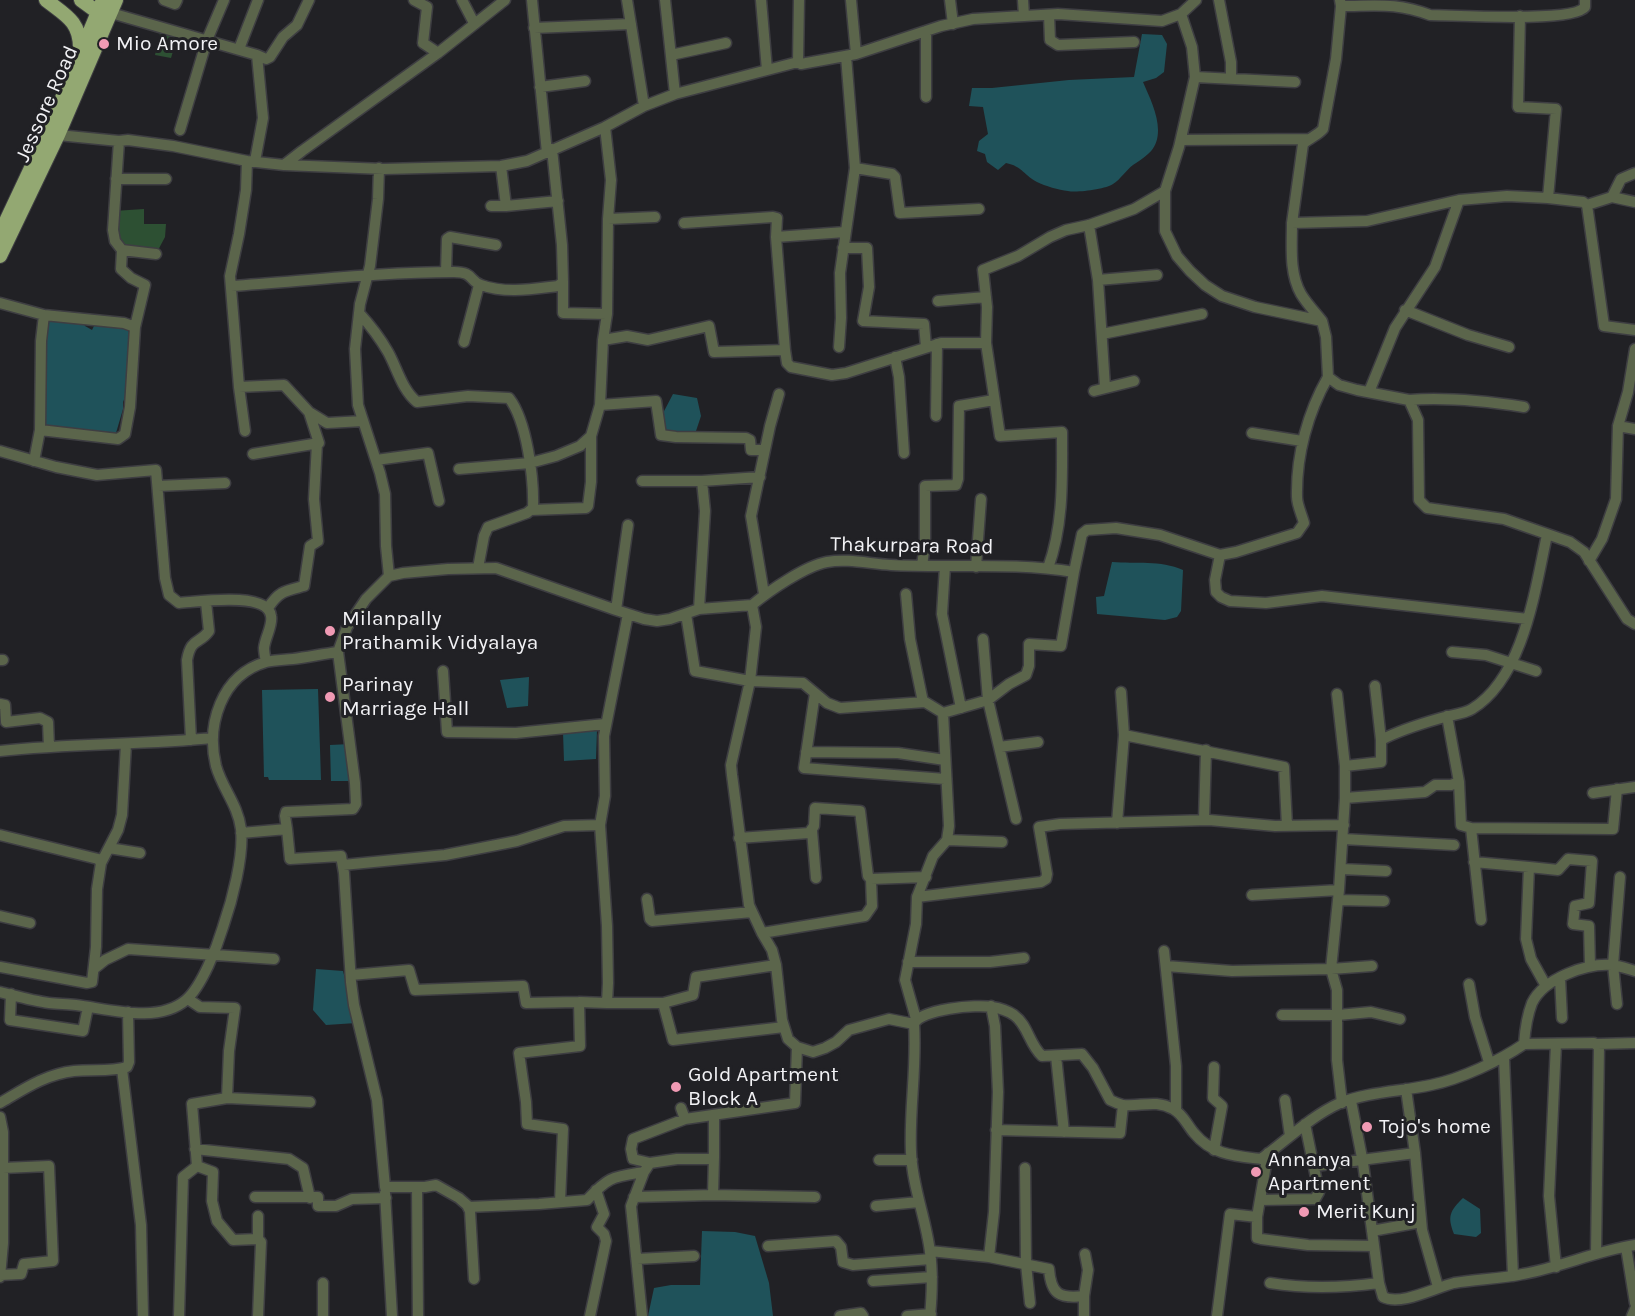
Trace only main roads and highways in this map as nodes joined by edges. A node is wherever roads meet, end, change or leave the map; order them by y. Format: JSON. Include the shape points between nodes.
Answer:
{"nodes":[{"id":1,"x":46,"y":0,"type":"edge"},
{"id":2,"x":81,"y":0,"type":"edge"},
{"id":3,"x":107,"y":9,"type":"edge"},
{"id":4,"x":80,"y":53,"type":"junction"},
{"id":5,"x":0,"y":234,"type":"edge"},
{"id":6,"x":0,"y":256,"type":"edge"}],
"edges":[{"from":1,"to":4,"type":"main road","via":[[75,25]]},
{"from":2,"to":3,"type":"main road"},
{"from":3,"to":4,"type":"main road","name":"Jessore Road"},
{"from":3,"to":6,"type":"main road","name":"Jessore Road","via":[[58,135]]},
{"from":4,"to":5,"type":"main road","name":"Jessore Road"}]}
